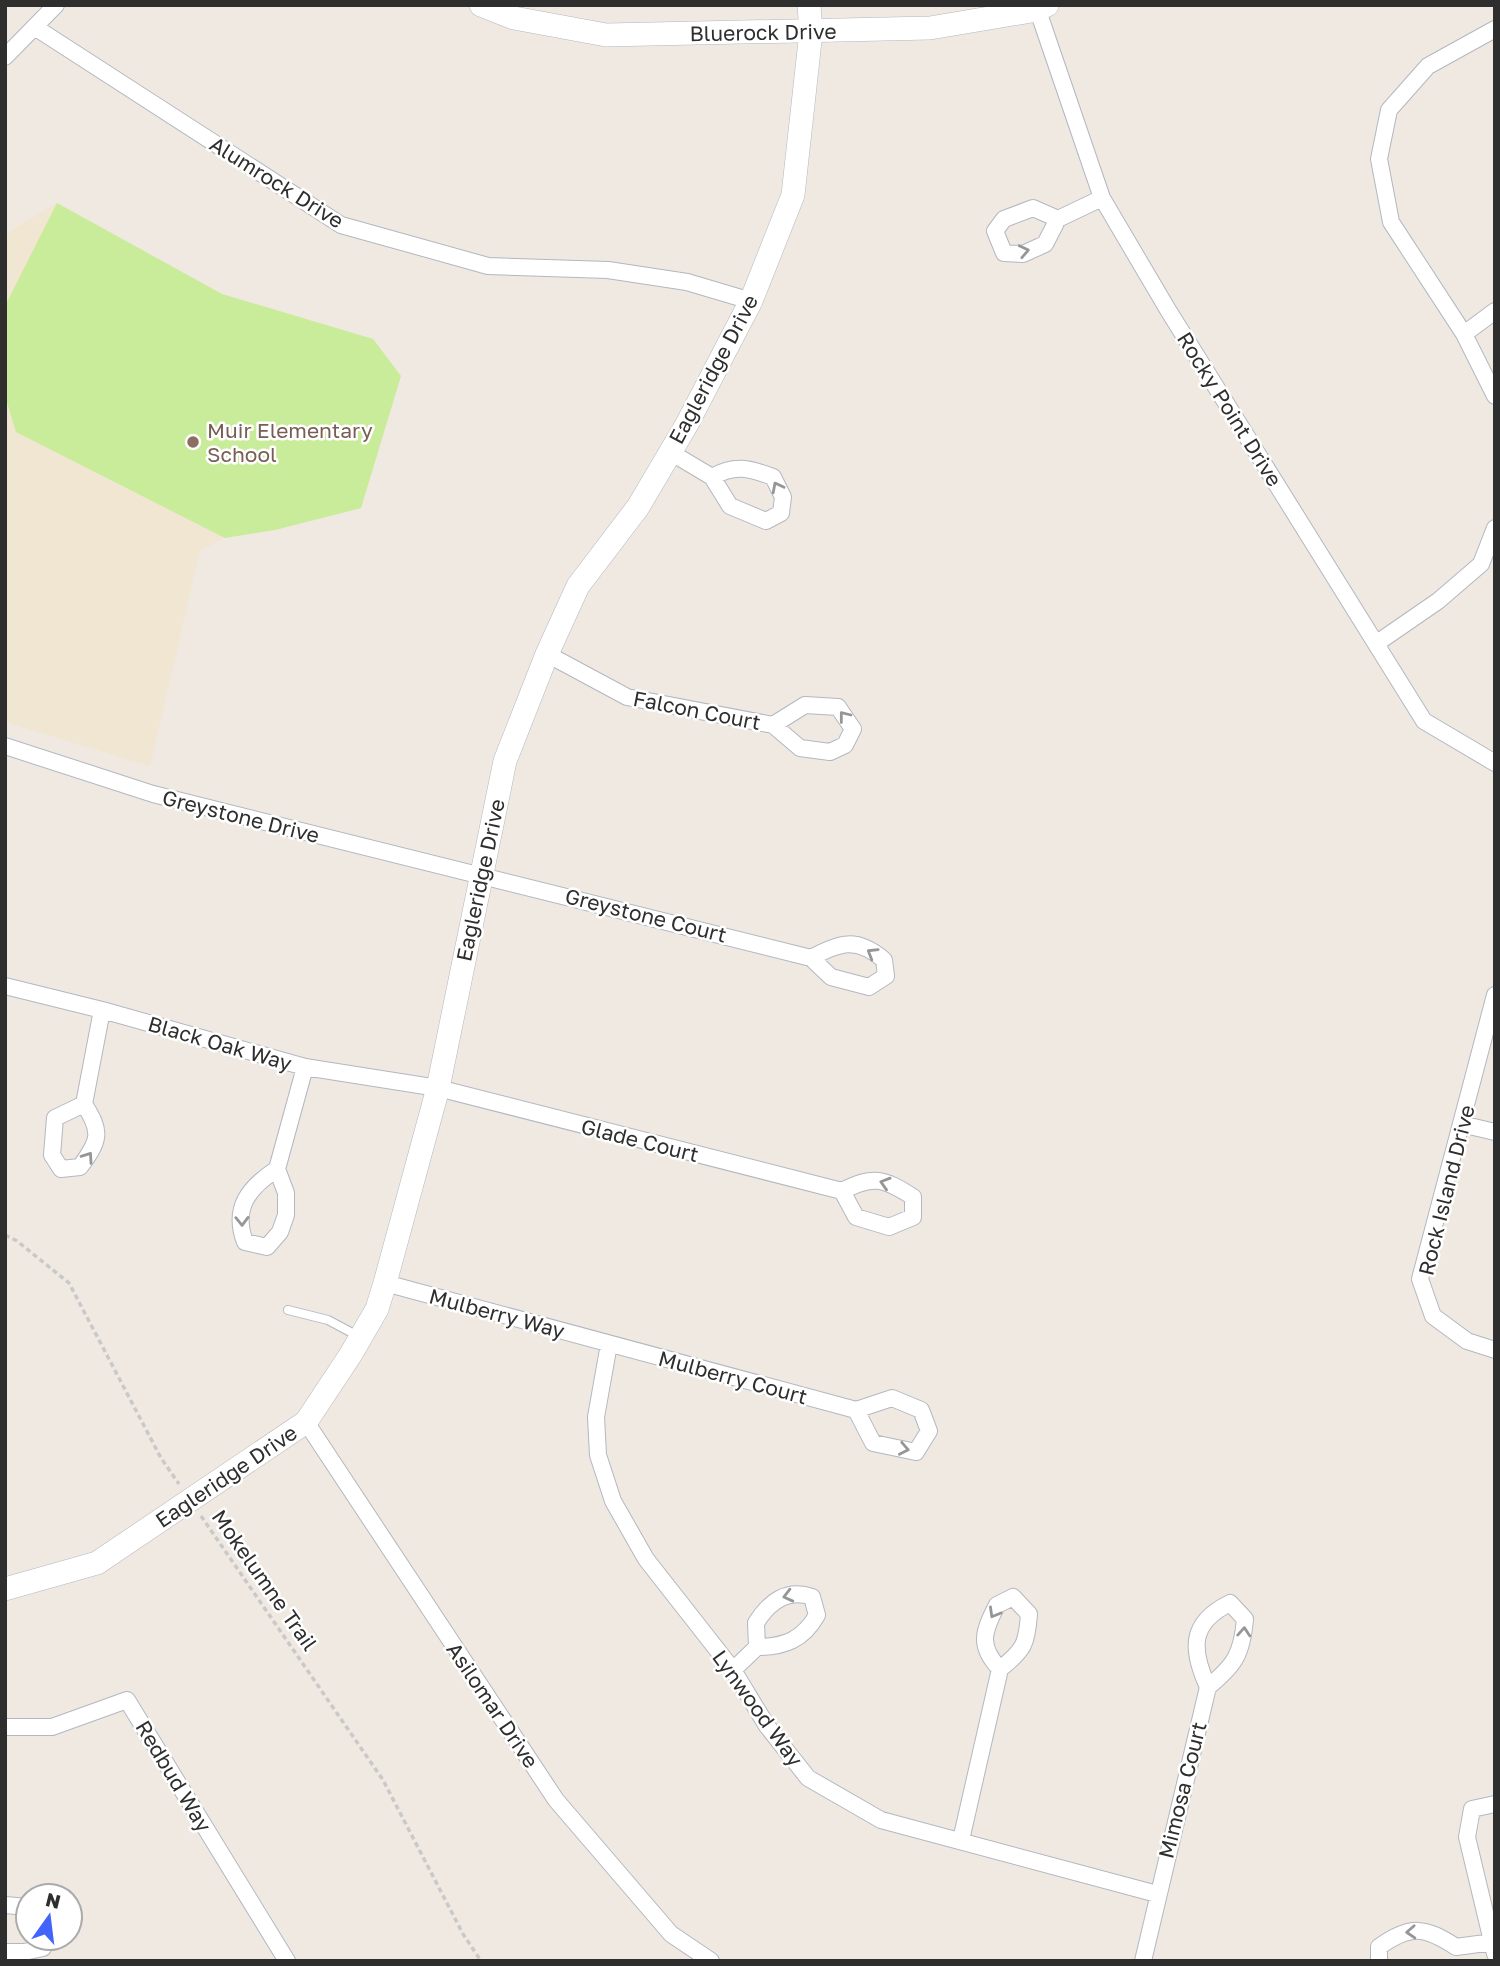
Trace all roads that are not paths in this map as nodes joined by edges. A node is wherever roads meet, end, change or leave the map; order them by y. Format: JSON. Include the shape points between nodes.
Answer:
{"nodes":[{"id":1,"x":56,"y":5,"type":"edge"},
{"id":2,"x":481,"y":5,"type":"edge"},
{"id":3,"x":809,"y":5,"type":"edge"},
{"id":4,"x":1040,"y":7,"type":"edge"},
{"id":5,"x":36,"y":28,"type":"junction"},
{"id":6,"x":1495,"y":29,"type":"edge"},
{"id":7,"x":811,"y":32,"type":"junction"},
{"id":8,"x":5,"y":57,"type":"edge"},
{"id":9,"x":1102,"y":198,"type":"junction"},
{"id":10,"x":1058,"y":219,"type":"dead end"},
{"id":11,"x":751,"y":301,"type":"junction"},
{"id":12,"x":1495,"y":311,"type":"edge"},
{"id":13,"x":1464,"y":334,"type":"junction"},
{"id":14,"x":1495,"y":396,"type":"edge"},
{"id":15,"x":670,"y":452,"type":"junction"},
{"id":16,"x":712,"y":477,"type":"dead end"},
{"id":17,"x":1495,"y":528,"type":"edge"},
{"id":18,"x":1377,"y":643,"type":"junction"},
{"id":19,"x":547,"y":654,"type":"junction"},
{"id":20,"x":774,"y":724,"type":"dead end"},
{"id":21,"x":5,"y":746,"type":"edge"},
{"id":22,"x":1495,"y":763,"type":"edge"},
{"id":23,"x":481,"y":873,"type":"junction"},
{"id":24,"x":811,"y":958,"type":"dead end"},
{"id":25,"x":5,"y":986,"type":"edge"},
{"id":26,"x":1495,"y":995,"type":"edge"},
{"id":27,"x":102,"y":1010,"type":"junction"},
{"id":28,"x":305,"y":1068,"type":"junction"},
{"id":29,"x":438,"y":1088,"type":"junction"},
{"id":30,"x":83,"y":1104,"type":"dead end"},
{"id":31,"x":1461,"y":1124,"type":"junction"},
{"id":32,"x":1495,"y":1132,"type":"edge"},
{"id":33,"x":277,"y":1169,"type":"junction"},
{"id":34,"x":842,"y":1191,"type":"dead end"},
{"id":35,"x":385,"y":1283,"type":"junction"},
{"id":36,"x":288,"y":1310,"type":"dead end"},
{"id":37,"x":361,"y":1337,"type":"junction"},
{"id":38,"x":609,"y":1343,"type":"junction"},
{"id":39,"x":1495,"y":1350,"type":"edge"},
{"id":40,"x":856,"y":1410,"type":"dead end"},
{"id":41,"x":306,"y":1422,"type":"junction"},
{"id":42,"x":5,"y":1589,"type":"edge"},
{"id":43,"x":757,"y":1647,"type":"dead end"},
{"id":44,"x":1000,"y":1669,"type":"dead end"},
{"id":45,"x":733,"y":1670,"type":"junction"},
{"id":46,"x":1208,"y":1687,"type":"junction"},
{"id":47,"x":5,"y":1727,"type":"edge"},
{"id":48,"x":1495,"y":1804,"type":"edge"},
{"id":49,"x":961,"y":1840,"type":"junction"},
{"id":50,"x":1157,"y":1894,"type":"junction"},
{"id":51,"x":1494,"y":1948,"type":"edge"},
{"id":52,"x":1452,"y":1954,"type":"edge"},
{"id":53,"x":287,"y":1961,"type":"edge"},
{"id":54,"x":711,"y":1961,"type":"edge"},
{"id":55,"x":1143,"y":1961,"type":"edge"},
{"id":56,"x":1379,"y":1961,"type":"edge"}],
"edges":[{"from":1,"to":5,"type":"street"},
{"from":2,"to":7,"type":"street","name":"Bluerock Drive","via":[[514,18],[606,35]]},
{"from":3,"to":7,"type":"street","name":"Eagleridge Drive"},
{"from":4,"to":7,"type":"street","name":"Bluerock Drive","via":[[930,29]]},
{"from":4,"to":9,"type":"street","name":"Rocky Point Drive"},
{"from":5,"to":8,"type":"street"},
{"from":5,"to":11,"type":"street","name":"Alumrock Drive","via":[[341,226],[488,266],[608,270],[687,282]]},
{"from":6,"to":13,"type":"street","via":[[1428,66],[1389,110],[1379,159],[1391,222]]},
{"from":7,"to":11,"type":"street","name":"Eagleridge Drive","via":[[793,195]]},
{"from":9,"to":10,"type":"street"},
{"from":9,"to":18,"type":"street","name":"Rocky Point Drive","via":[[1220,397]]},
{"from":11,"to":15,"type":"street","name":"Eagleridge Drive"},
{"from":12,"to":13,"type":"street"},
{"from":13,"to":14,"type":"street"},
{"from":15,"to":16,"type":"street"},
{"from":15,"to":19,"type":"street","name":"Eagleridge Drive","via":[[638,507],[578,586]]},
{"from":17,"to":18,"type":"street","via":[[1481,564]]},
{"from":18,"to":22,"type":"street","name":"Rocky Point Drive","via":[[1424,721]]},
{"from":19,"to":20,"type":"street","name":"Falcon Court","via":[[627,698]]},
{"from":19,"to":23,"type":"street","name":"Eagleridge Drive","via":[[505,761]]},
{"from":21,"to":23,"type":"street","name":"Greystone Drive","via":[[153,794]]},
{"from":23,"to":24,"type":"street","name":"Greystone Court"},
{"from":23,"to":29,"type":"street","name":"Eagleridge Drive"},
{"from":25,"to":27,"type":"street","name":"Black Oak Way"},
{"from":26,"to":31,"type":"street","name":"Rock Island Drive"},
{"from":27,"to":28,"type":"street","name":"Black Oak Way"},
{"from":27,"to":30,"type":"street"},
{"from":28,"to":29,"type":"street","name":"Black Oak Way"},
{"from":28,"to":33,"type":"street"},
{"from":29,"to":34,"type":"street","name":"Glade Court"},
{"from":29,"to":35,"type":"street","name":"Eagleridge Drive"},
{"from":31,"to":32,"type":"street"},
{"from":31,"to":39,"type":"street","name":"Rock Island Drive","via":[[1420,1279],[1433,1316],[1467,1341]]},
{"from":33,"to":33,"type":"street","one_way":true,"via":[[255,1183],[242,1202],[245,1242],[267,1247],[281,1232],[286,1194]]},
{"from":35,"to":37,"type":"street","name":"Eagleridge Drive"},
{"from":35,"to":38,"type":"street","name":"Mulberry Way"},
{"from":36,"to":37,"type":"lane","via":[[328,1320]]},
{"from":37,"to":41,"type":"street","name":"Eagleridge Drive"},
{"from":38,"to":40,"type":"street","name":"Mulberry Court"},
{"from":38,"to":45,"type":"street","name":"Lynwood Way","via":[[596,1417],[598,1455],[613,1501],[646,1559]]},
{"from":41,"to":42,"type":"street","name":"Eagleridge Drive","via":[[97,1563]]},
{"from":41,"to":54,"type":"street","name":"Asilomar Drive","via":[[556,1800],[671,1934]]},
{"from":43,"to":45,"type":"street"},
{"from":44,"to":49,"type":"street"},
{"from":45,"to":49,"type":"street","name":"Lynwood Way","via":[[767,1726],[808,1778],[881,1820]]},
{"from":46,"to":46,"type":"street","one_way":true,"via":[[1230,1668],[1243,1644],[1245,1619],[1230,1603],[1212,1612],[1196,1639],[1196,1661]]},
{"from":46,"to":50,"type":"street","name":"Mimosa Court"},
{"from":47,"to":53,"type":"street","name":"Redbud Way","via":[[52,1727],[127,1700]]},
{"from":48,"to":51,"type":"street","via":[[1472,1809],[1468,1836]]},
{"from":49,"to":50,"type":"street","name":"Lynwood Way"},
{"from":50,"to":55,"type":"street","name":"Mimosa Court"},
{"from":51,"to":52,"type":"street"},
{"from":52,"to":56,"type":"street","one_way":true,"via":[[1432,1931],[1399,1933],[1379,1947]]}]}
